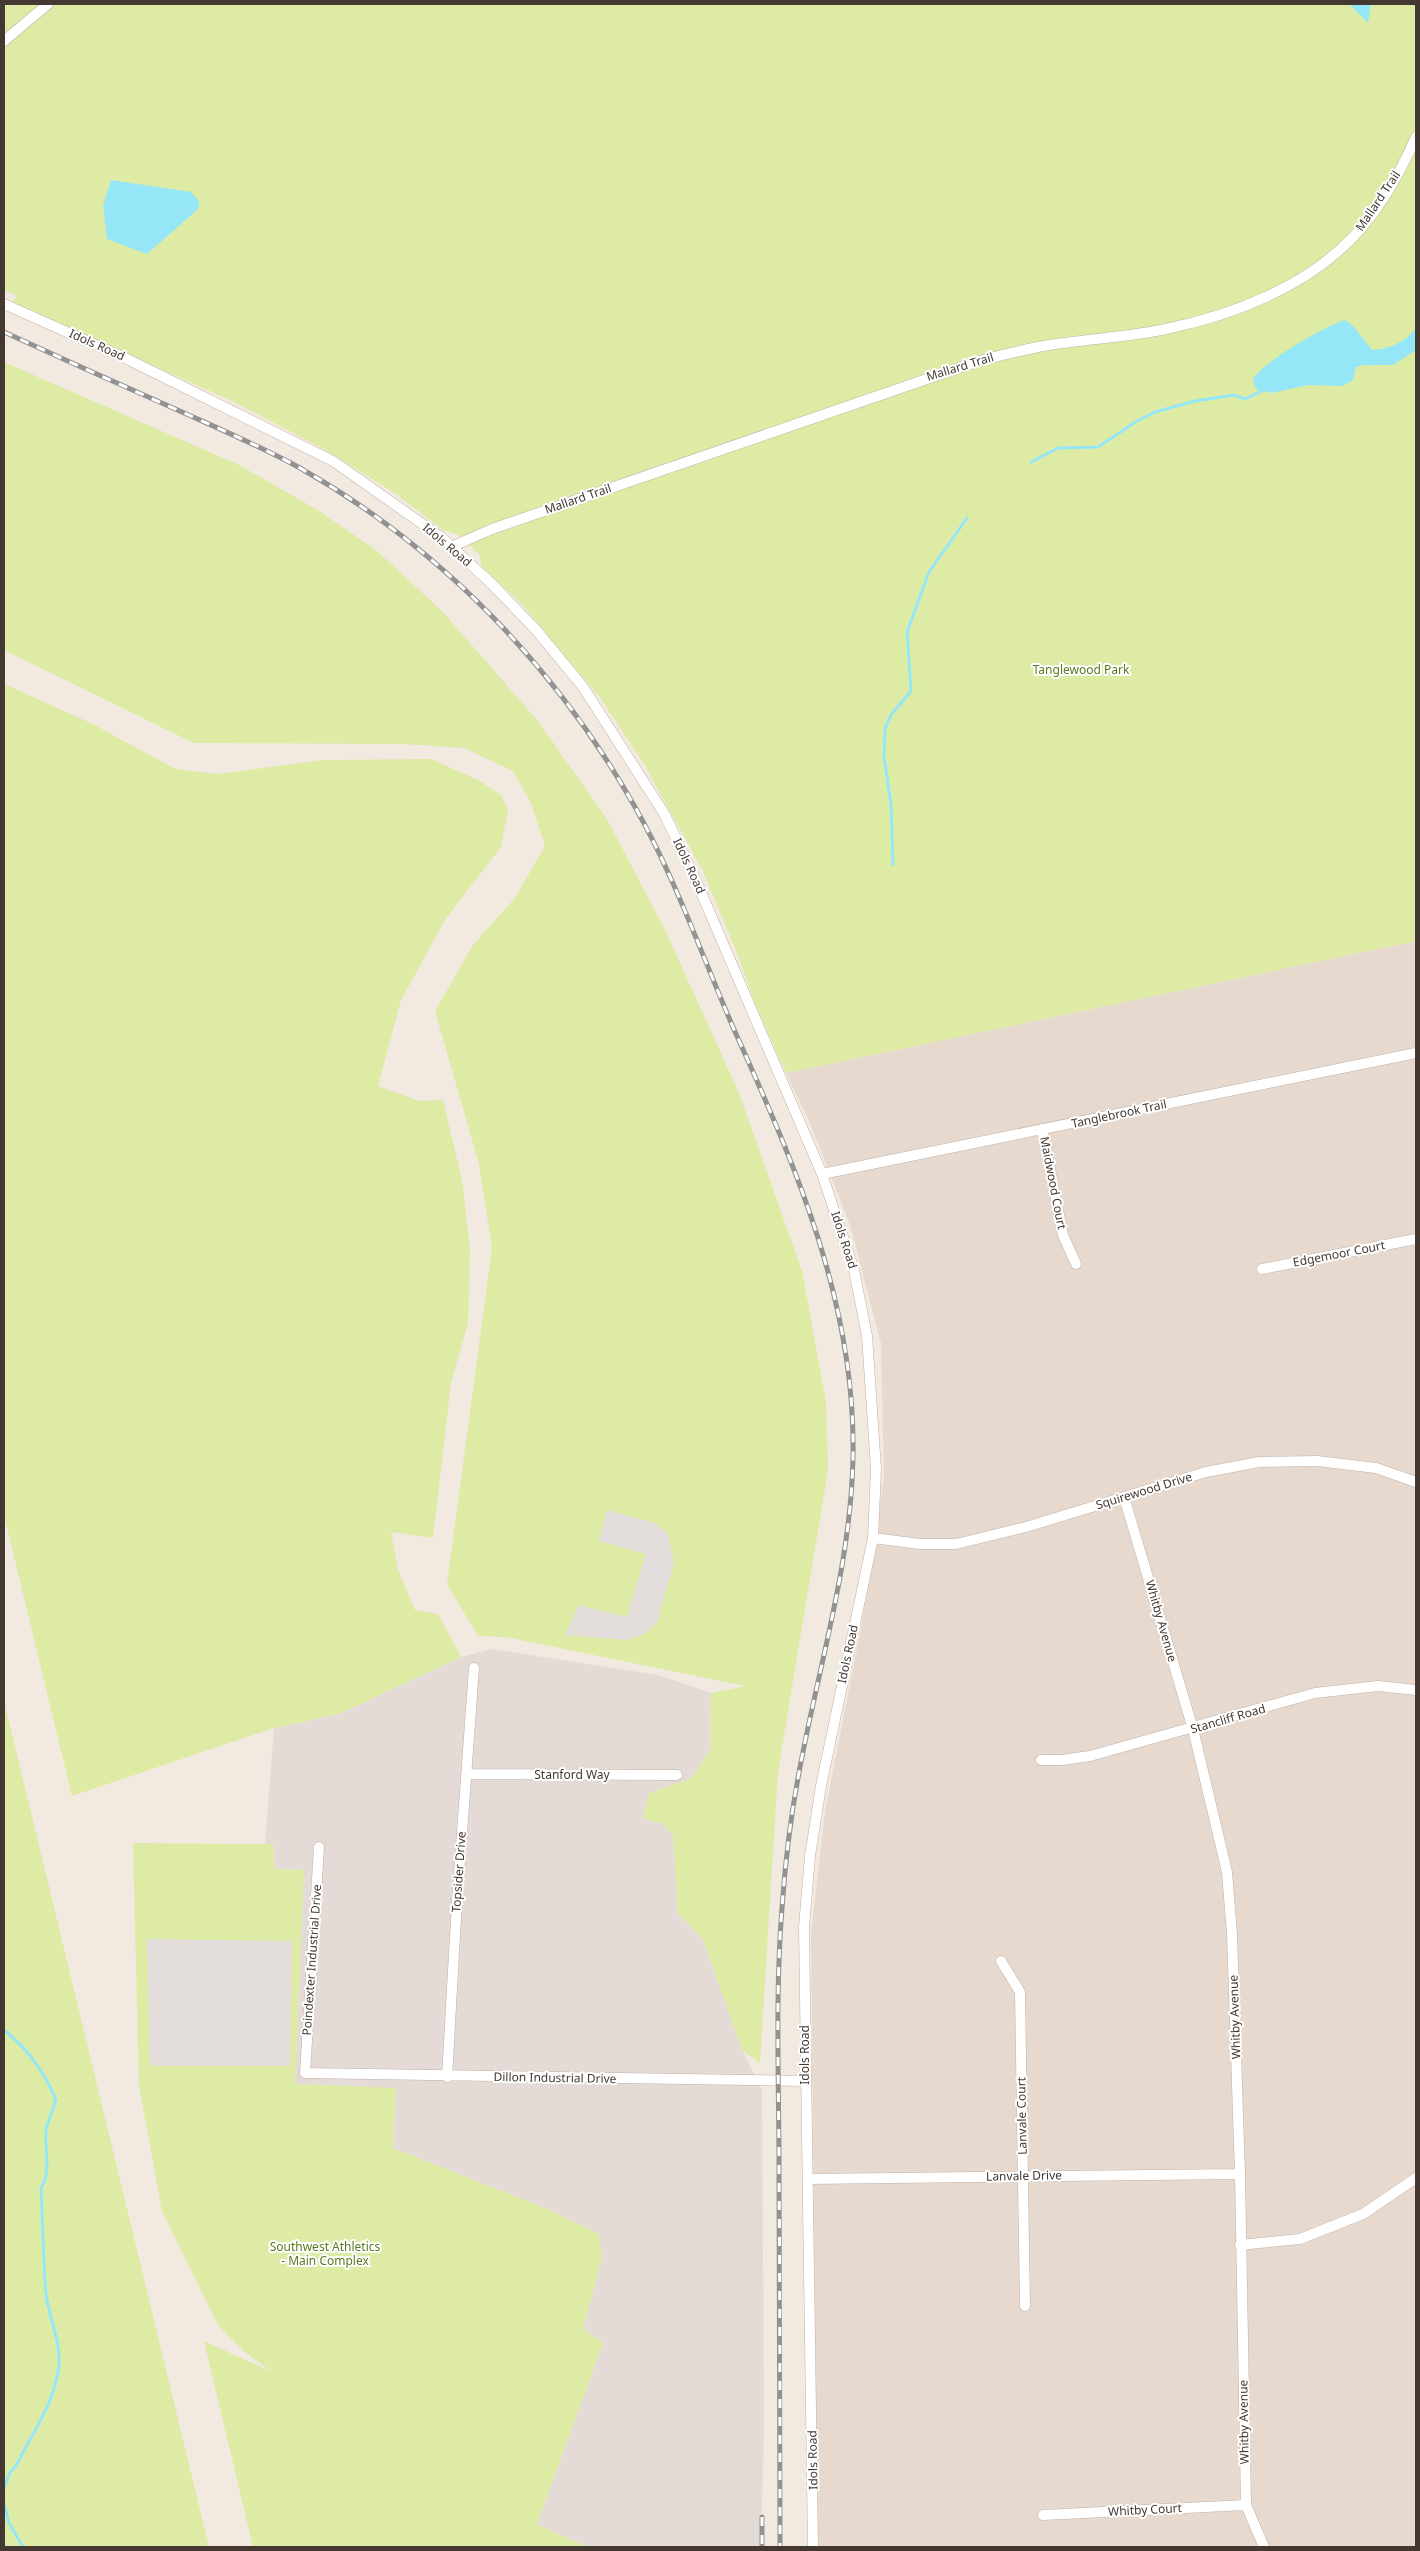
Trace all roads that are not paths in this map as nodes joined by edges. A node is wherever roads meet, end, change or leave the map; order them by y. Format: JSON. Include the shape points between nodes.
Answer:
{"nodes":[{"id":1,"x":48,"y":4,"type":"edge"},
{"id":2,"x":4,"y":40,"type":"edge"},
{"id":3,"x":1416,"y":137,"type":"edge"},
{"id":4,"x":1412,"y":156,"type":"edge"},
{"id":5,"x":4,"y":304,"type":"edge"},
{"id":6,"x":451,"y":547,"type":"junction"},
{"id":7,"x":1416,"y":1052,"type":"edge"},
{"id":8,"x":1042,"y":1129,"type":"junction"},
{"id":9,"x":822,"y":1174,"type":"junction"},
{"id":10,"x":1416,"y":1239,"type":"edge"},
{"id":11,"x":1076,"y":1264,"type":"dead end"},
{"id":12,"x":1262,"y":1269,"type":"dead end"},
{"id":13,"x":1416,"y":1482,"type":"edge"},
{"id":14,"x":1124,"y":1497,"type":"junction"},
{"id":15,"x":872,"y":1538,"type":"junction"},
{"id":16,"x":474,"y":1668,"type":"dead end"},
{"id":17,"x":1416,"y":1690,"type":"edge"},
{"id":18,"x":1193,"y":1729,"type":"junction"},
{"id":19,"x":1040,"y":1760,"type":"dead end"},
{"id":20,"x":467,"y":1774,"type":"junction"},
{"id":21,"x":677,"y":1775,"type":"dead end"},
{"id":22,"x":319,"y":1847,"type":"dead end"},
{"id":23,"x":1001,"y":1960,"type":"dead end"},
{"id":24,"x":305,"y":2073,"type":"joint"},
{"id":25,"x":447,"y":2077,"type":"junction"},
{"id":26,"x":805,"y":2081,"type":"junction"},
{"id":27,"x":1240,"y":2174,"type":"junction"},
{"id":28,"x":1023,"y":2176,"type":"junction"},
{"id":29,"x":1416,"y":2178,"type":"edge"},
{"id":30,"x":808,"y":2179,"type":"junction"},
{"id":31,"x":1240,"y":2245,"type":"junction"},
{"id":32,"x":1025,"y":2306,"type":"dead end"},
{"id":33,"x":1246,"y":2505,"type":"junction"},
{"id":34,"x":1043,"y":2515,"type":"dead end"},
{"id":35,"x":813,"y":2547,"type":"edge"},
{"id":36,"x":1264,"y":2547,"type":"edge"}],
"edges":[{"from":1,"to":2,"type":"street"},
{"from":3,"to":4,"type":"street","name":"Mallard Trail"},
{"from":4,"to":6,"type":"street","name":"Mallard Trail","via":[[1367,221],[1344,247],[1311,272],[1253,302],[1164,329],[1048,345],[979,360],[492,529]]},
{"from":5,"to":6,"type":"street","name":"Idols Road","via":[[125,358],[333,461]]},
{"from":6,"to":9,"type":"street","name":"Idols Road","via":[[537,631],[583,687],[664,815],[697,882]]},
{"from":7,"to":8,"type":"street","name":"Tanglebrook Trail"},
{"from":8,"to":9,"type":"street","name":"Tanglebrook Trail"},
{"from":8,"to":11,"type":"street","name":"Maidwood Court","via":[[1063,1235]]},
{"from":9,"to":15,"type":"street","name":"Idols Road","via":[[854,1270],[867,1336],[876,1469]]},
{"from":10,"to":12,"type":"street","name":"Edgemoor Court"},
{"from":13,"to":14,"type":"street","name":"Squirewood Drive","via":[[1376,1468],[1317,1461],[1259,1462],[1206,1472]]},
{"from":14,"to":15,"type":"street","name":"Squirewood Drive","via":[[956,1544],[920,1544]]},
{"from":14,"to":18,"type":"street","name":"Whitby Avenue"},
{"from":15,"to":26,"type":"street","name":"Idols Road","via":[[821,1786],[810,1856],[804,1927]]},
{"from":16,"to":20,"type":"street","name":"Topsider Drive"},
{"from":17,"to":18,"type":"street","name":"Stancliff Road","via":[[1378,1686],[1315,1693]]},
{"from":18,"to":19,"type":"street","name":"Stancliff Road","via":[[1090,1756]]},
{"from":18,"to":27,"type":"street","name":"Whitby Avenue","via":[[1227,1872]]},
{"from":20,"to":21,"type":"street","name":"Stanford Way"},
{"from":20,"to":25,"type":"street","name":"Topsider Drive"},
{"from":22,"to":24,"type":"street","name":"Poindexter Industrial Drive"},
{"from":23,"to":28,"type":"street","name":"Lanvale Court","via":[[1020,1992]]},
{"from":24,"to":25,"type":"street","name":"Dillon Industrial Drive"},
{"from":25,"to":26,"type":"street","name":"Dillon Industrial Drive"},
{"from":26,"to":30,"type":"street","name":"Idols Road"},
{"from":27,"to":28,"type":"street","name":"Lanvale Drive"},
{"from":27,"to":31,"type":"street","name":"Whitby Avenue"},
{"from":28,"to":30,"type":"street","name":"Lanvale Drive"},
{"from":28,"to":32,"type":"street","name":"Lanvale Court"},
{"from":29,"to":31,"type":"street","via":[[1363,2214],[1300,2239]]},
{"from":30,"to":35,"type":"street","name":"Idols Road"},
{"from":31,"to":33,"type":"street","name":"Whitby Avenue"},
{"from":33,"to":34,"type":"street","name":"Whitby Court"},
{"from":33,"to":36,"type":"street","name":"Whitby Avenue"}]}
